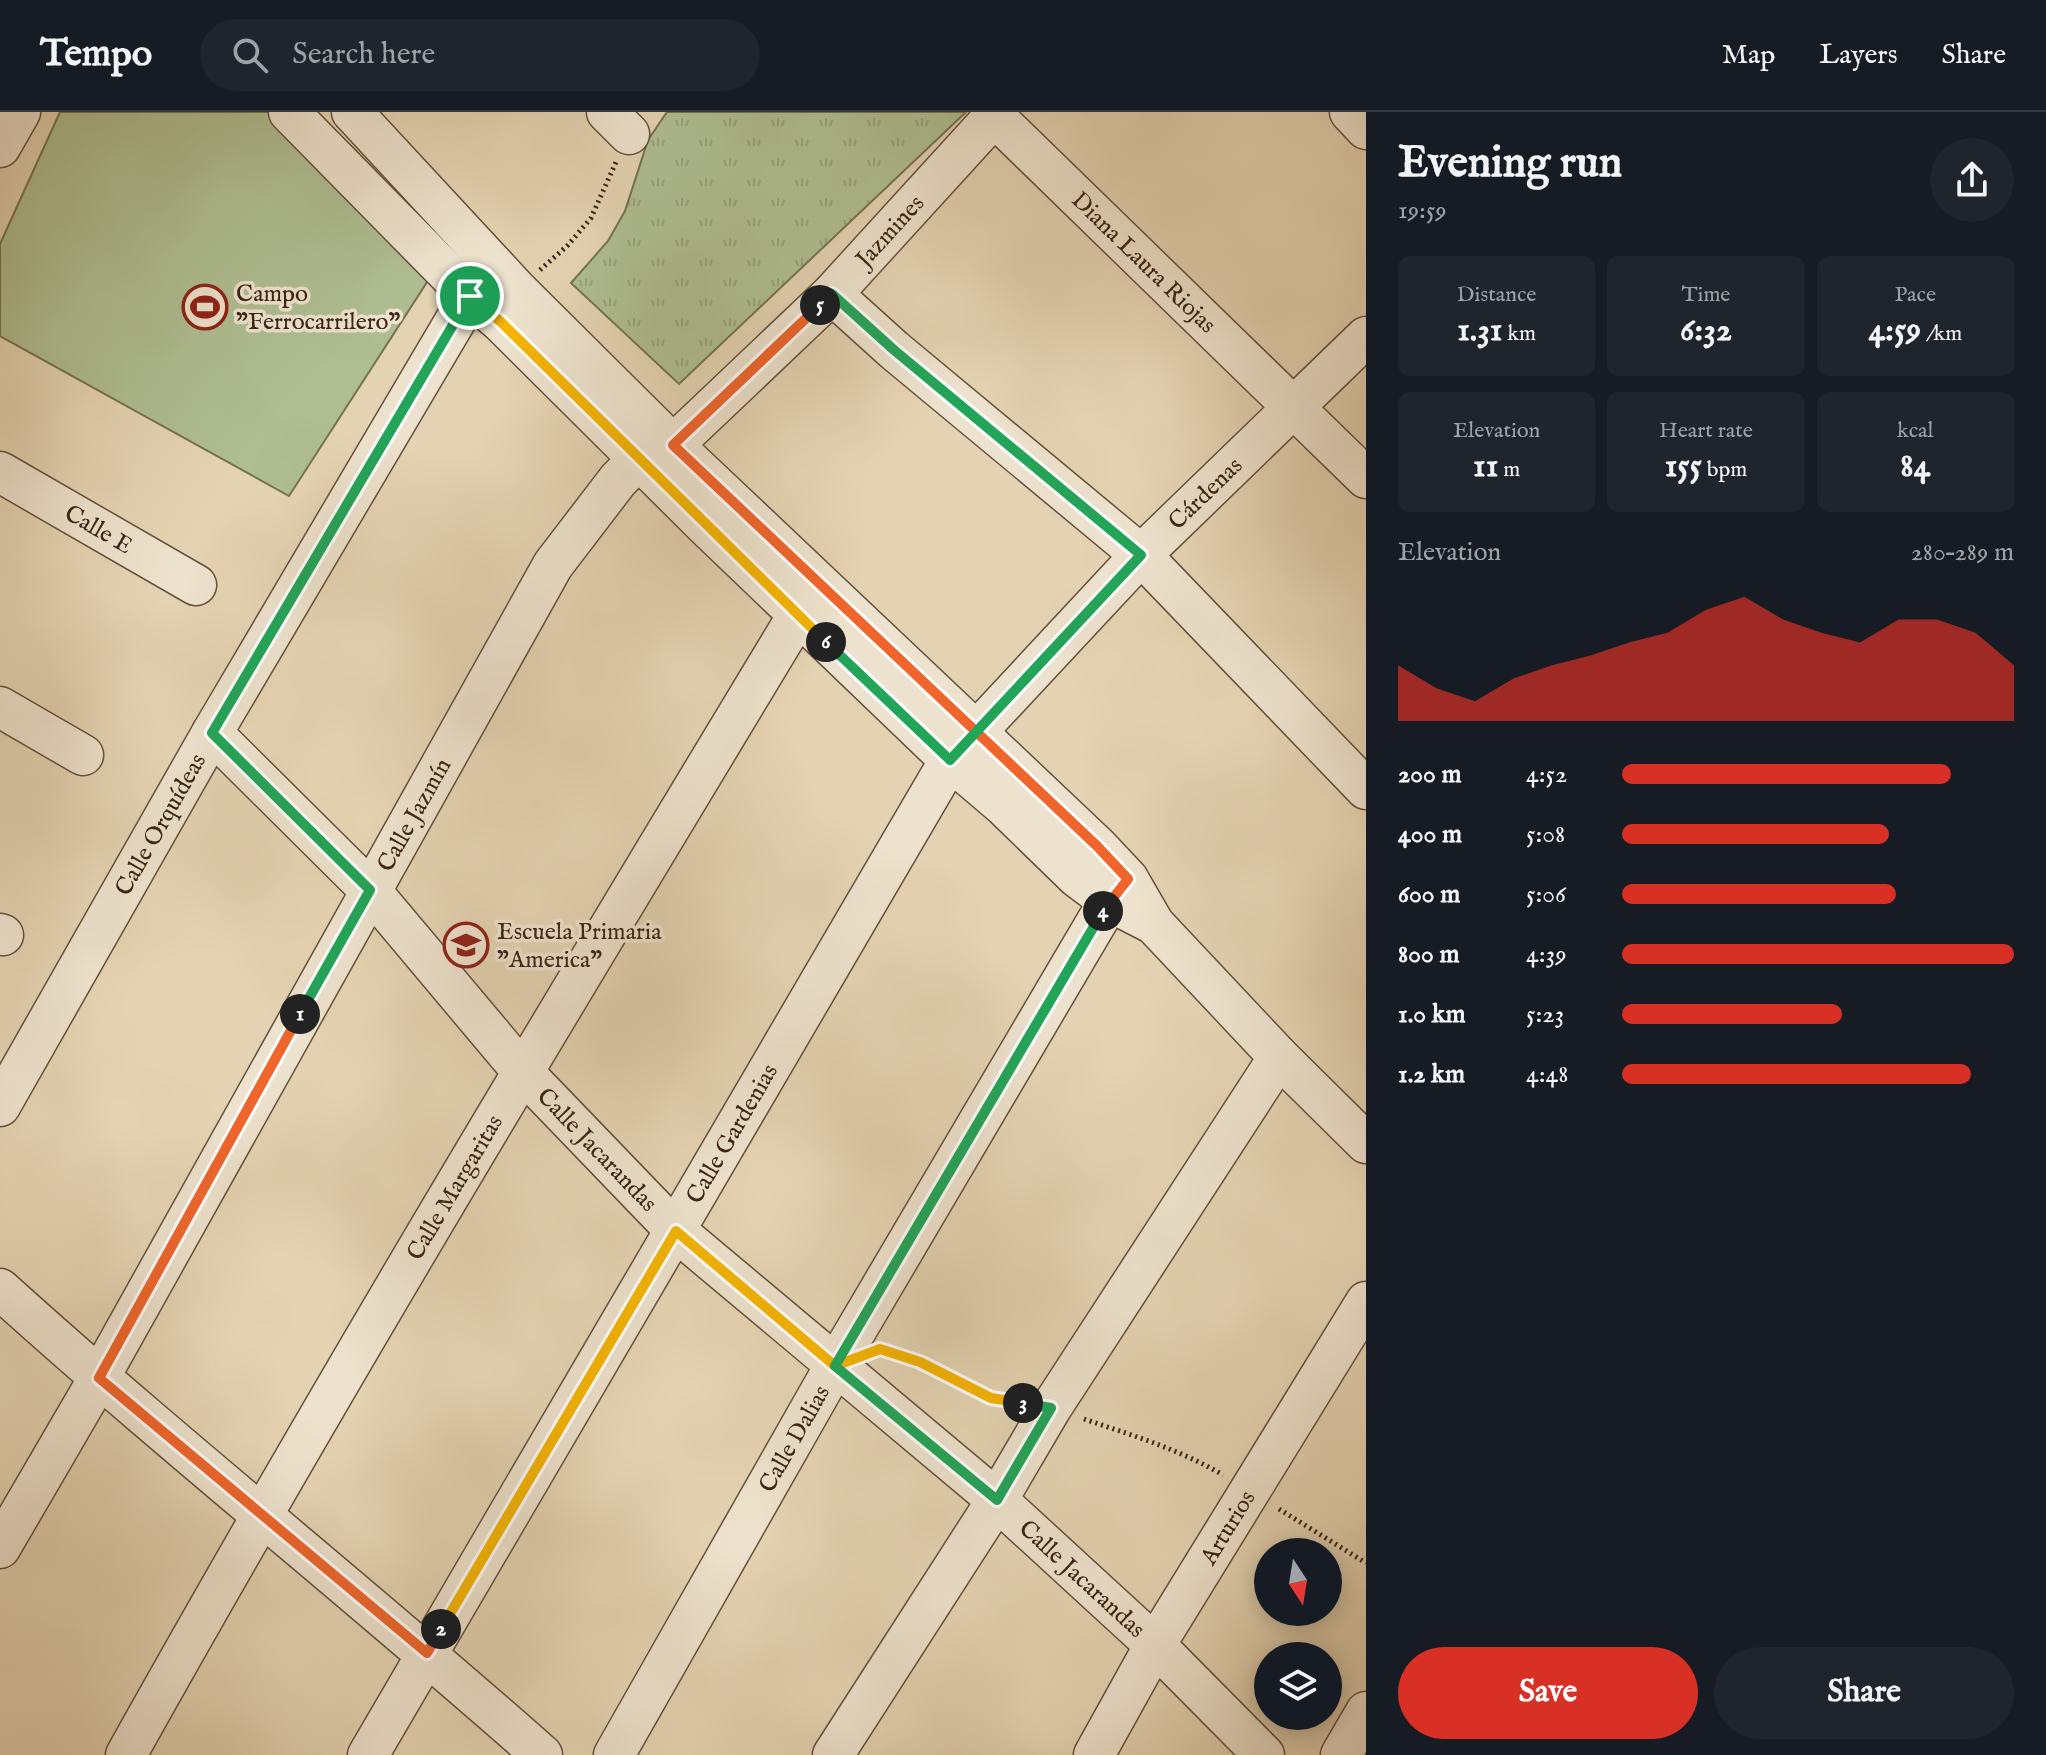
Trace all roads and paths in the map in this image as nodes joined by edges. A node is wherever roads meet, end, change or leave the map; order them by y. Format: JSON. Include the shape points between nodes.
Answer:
{"nodes":[{"id":1,"x":20,"y":112,"type":"edge"},
{"id":2,"x":289,"y":112,"type":"edge"},
{"id":3,"x":352,"y":112,"type":"edge"},
{"id":4,"x":1350,"y":112,"type":"edge"},
{"id":5,"x":996,"y":114,"type":"edge"},
{"id":6,"x":618,"y":123,"type":"edge"},
{"id":7,"x":1366,"y":129,"type":"edge"},
{"id":8,"x":0,"y":147,"type":"edge"},
{"id":9,"x":832,"y":294,"type":"junction"},
{"id":10,"x":470,"y":296,"type":"junction"},
{"id":11,"x":510,"y":306,"type":"junction"},
{"id":12,"x":1366,"y":337,"type":"edge"},
{"id":13,"x":1294,"y":407,"type":"junction"},
{"id":14,"x":656,"y":452,"type":"junction"},
{"id":15,"x":0,"y":472,"type":"edge"},
{"id":16,"x":1366,"y":478,"type":"edge"},
{"id":17,"x":1141,"y":555,"type":"junction"},
{"id":18,"x":196,"y":585,"type":"dead end"},
{"id":19,"x":810,"y":602,"type":"junction"},
{"id":20,"x":0,"y":707,"type":"edge"},
{"id":21,"x":212,"y":733,"type":"junction"},
{"id":22,"x":963,"y":746,"type":"junction"},
{"id":23,"x":83,"y":755,"type":"dead end"},
{"id":24,"x":1366,"y":789,"type":"edge"},
{"id":25,"x":370,"y":890,"type":"junction"},
{"id":26,"x":1118,"y":890,"type":"junction"},
{"id":27,"x":1279,"y":1057,"type":"junction"},
{"id":28,"x":522,"y":1071,"type":"junction"},
{"id":29,"x":0,"y":1106,"type":"edge"},
{"id":30,"x":1366,"y":1143,"type":"edge"},
{"id":31,"x":676,"y":1231,"type":"junction"},
{"id":32,"x":0,"y":1289,"type":"edge"},
{"id":33,"x":1366,"y":1302,"type":"edge"},
{"id":34,"x":835,"y":1366,"type":"junction"},
{"id":35,"x":99,"y":1378,"type":"junction"},
{"id":36,"x":1051,"y":1408,"type":"junction"},
{"id":37,"x":1250,"y":1491,"type":"junction"},
{"id":38,"x":997,"y":1500,"type":"junction"},
{"id":39,"x":261,"y":1514,"type":"junction"},
{"id":40,"x":0,"y":1548,"type":"edge"},
{"id":41,"x":1366,"y":1563,"type":"edge"},
{"id":42,"x":1155,"y":1645,"type":"junction"},
{"id":43,"x":427,"y":1653,"type":"junction"},
{"id":44,"x":1366,"y":1712,"type":"edge"},
{"id":45,"x":126,"y":1755,"type":"edge"},
{"id":46,"x":368,"y":1755,"type":"edge"},
{"id":47,"x":542,"y":1755,"type":"edge"},
{"id":48,"x":614,"y":1755,"type":"edge"},
{"id":49,"x":833,"y":1755,"type":"edge"},
{"id":50,"x":1094,"y":1755,"type":"edge"},
{"id":51,"x":1264,"y":1755,"type":"edge"},
{"id":52,"x":1341,"y":1755,"type":"edge"}],
"edges":[{"from":1,"to":8,"type":"street"},
{"from":2,"to":10,"type":"street"},
{"from":3,"to":11,"type":"street"},
{"from":4,"to":7,"type":"street"},
{"from":5,"to":9,"type":"street","name":"Jazmines"},
{"from":5,"to":13,"type":"street","name":"Diana Laura Riojas"},
{"from":6,"to":11,"type":"path","via":[[591,218]]},
{"from":9,"to":14,"type":"street","name":"Jazmines"},
{"from":9,"to":17,"type":"street"},
{"from":10,"to":11,"type":"street"},
{"from":10,"to":21,"type":"street","name":"Calle Orquídeas"},
{"from":11,"to":14,"type":"street"},
{"from":12,"to":13,"type":"street","name":"Cárdenas"},
{"from":13,"to":16,"type":"street","name":"Diana Laura Riojas"},
{"from":13,"to":17,"type":"street","name":"Cárdenas"},
{"from":14,"to":19,"type":"street"},
{"from":14,"to":25,"type":"street","name":"Calle Jazmín","via":[[618,480],[553,565]]},
{"from":15,"to":18,"type":"street","name":"Calle E"},
{"from":17,"to":22,"type":"street","name":"Cárdenas"},
{"from":17,"to":24,"type":"street"},
{"from":19,"to":22,"type":"street"},
{"from":19,"to":28,"type":"street","name":"Calle Margaritas"},
{"from":20,"to":23,"type":"street"},
{"from":21,"to":25,"type":"street","name":"Calle Jacarandas"},
{"from":21,"to":29,"type":"street","name":"Calle Orquídeas"},
{"from":22,"to":26,"type":"street","via":[[1004,806],[1077,877]]},
{"from":22,"to":31,"type":"street","name":"Calle Gardenias"},
{"from":25,"to":28,"type":"street","name":"Calle Jacarandas"},
{"from":25,"to":35,"type":"street","name":"Calle Jazmín"},
{"from":26,"to":27,"type":"street"},
{"from":26,"to":34,"type":"street","name":"Calle Dalias"},
{"from":27,"to":30,"type":"street"},
{"from":27,"to":36,"type":"street"},
{"from":28,"to":31,"type":"street","name":"Calle Jacarandas"},
{"from":28,"to":39,"type":"street","name":"Calle Margaritas"},
{"from":31,"to":34,"type":"street","name":"Calle Jacarandas"},
{"from":31,"to":43,"type":"street","name":"Calle Gardenias"},
{"from":32,"to":35,"type":"street"},
{"from":33,"to":37,"type":"street","name":"Arturios"},
{"from":34,"to":36,"type":"path","via":[[880,1349],[920,1362],[991,1398]]},
{"from":34,"to":38,"type":"street","name":"Calle Jacarandas"},
{"from":34,"to":48,"type":"street","name":"Calle Dalias"},
{"from":35,"to":39,"type":"street"},
{"from":35,"to":40,"type":"street","name":"Calle Jazmín"},
{"from":36,"to":37,"type":"path","via":[[1198,1460]]},
{"from":36,"to":38,"type":"street"},
{"from":37,"to":41,"type":"path"},
{"from":37,"to":42,"type":"street","name":"Arturios"},
{"from":38,"to":42,"type":"street","name":"Calle Jacarandas"},
{"from":38,"to":49,"type":"street"},
{"from":39,"to":43,"type":"street"},
{"from":39,"to":45,"type":"street","name":"Calle Margaritas"},
{"from":42,"to":50,"type":"street","name":"Arturios"},
{"from":42,"to":51,"type":"street","name":"Calle Jacarandas"},
{"from":43,"to":46,"type":"street","name":"Calle Gardenias"},
{"from":43,"to":47,"type":"street"},
{"from":44,"to":52,"type":"street"}]}
